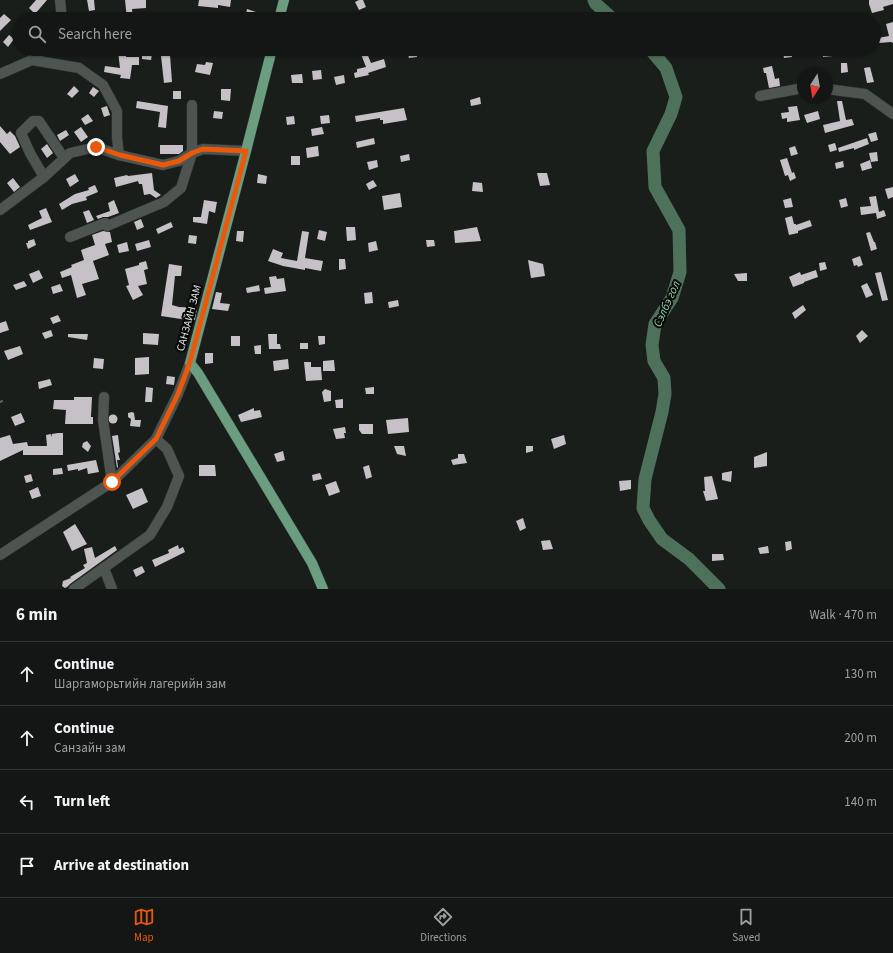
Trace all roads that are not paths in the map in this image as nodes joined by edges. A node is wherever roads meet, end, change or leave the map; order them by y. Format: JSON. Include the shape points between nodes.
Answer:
{"nodes":[{"id":1,"x":60,"y":0,"type":"edge"},
{"id":2,"x":284,"y":0,"type":"edge"},
{"id":3,"x":61,"y":12,"type":"edge"},
{"id":4,"x":281,"y":12,"type":"edge"},
{"id":5,"x":36,"y":56,"type":"edge"},
{"id":6,"x":270,"y":56,"type":"edge"},
{"id":7,"x":32,"y":60,"type":"junction"},
{"id":8,"x":0,"y":75,"type":"edge"},
{"id":9,"x":797,"y":89,"type":"edge"},
{"id":10,"x":833,"y":90,"type":"edge"},
{"id":11,"x":760,"y":96,"type":"dead end"},
{"id":12,"x":192,"y":105,"type":"dead end"},
{"id":13,"x":893,"y":114,"type":"edge"},
{"id":14,"x":246,"y":151,"type":"junction"},
{"id":15,"x":192,"y":153,"type":"junction"},
{"id":16,"x":120,"y":155,"type":"junction"},
{"id":17,"x":64,"y":158,"type":"junction"},
{"id":18,"x":44,"y":178,"type":"junction"},
{"id":19,"x":0,"y":210,"type":"edge"},
{"id":20,"x":70,"y":237,"type":"dead end"},
{"id":21,"x":190,"y":362,"type":"junction"},
{"id":22,"x":104,"y":397,"type":"dead end"},
{"id":23,"x":156,"y":439,"type":"junction"},
{"id":24,"x":112,"y":482,"type":"junction"},
{"id":25,"x":0,"y":555,"type":"edge"},
{"id":26,"x":104,"y":568,"type":"junction"},
{"id":27,"x":74,"y":589,"type":"edge"},
{"id":28,"x":112,"y":589,"type":"edge"},
{"id":29,"x":323,"y":589,"type":"edge"}],
"edges":[{"from":1,"to":3,"type":"street"},
{"from":2,"to":4,"type":"main road"},
{"from":5,"to":7,"type":"street"},
{"from":6,"to":14,"type":"main road","name":"САНЗАЙН ЗАМ"},
{"from":7,"to":8,"type":"street"},
{"from":7,"to":16,"type":"street","via":[[79,68],[102,85],[117,111]]},
{"from":9,"to":11,"type":"street"},
{"from":10,"to":13,"type":"street","via":[[865,94]]},
{"from":12,"to":15,"type":"street"},
{"from":14,"to":15,"type":"street","via":[[203,149]]},
{"from":14,"to":21,"type":"main road","name":"САНЗАЙН ЗАМ"},
{"from":15,"to":16,"type":"street","via":[[179,161],[163,165]]},
{"from":15,"to":20,"type":"street","via":[[181,188],[164,202],[107,226],[105,223]]},
{"from":16,"to":17,"type":"street","via":[[96,147],[70,153]]},
{"from":17,"to":18,"type":"street"},
{"from":17,"to":18,"type":"street","via":[[39,121],[33,121],[20,133]]},
{"from":18,"to":19,"type":"street"},
{"from":21,"to":23,"type":"street"},
{"from":21,"to":29,"type":"main road","name":"САНЗАЙН ЗАМ","via":[[274,498],[312,563]]},
{"from":22,"to":24,"type":"street","via":[[103,420]]},
{"from":23,"to":24,"type":"street"},
{"from":23,"to":26,"type":"street","via":[[167,449],[179,476],[166,507],[150,535]]},
{"from":24,"to":25,"type":"street"},
{"from":26,"to":27,"type":"street"},
{"from":26,"to":28,"type":"street"}]}
